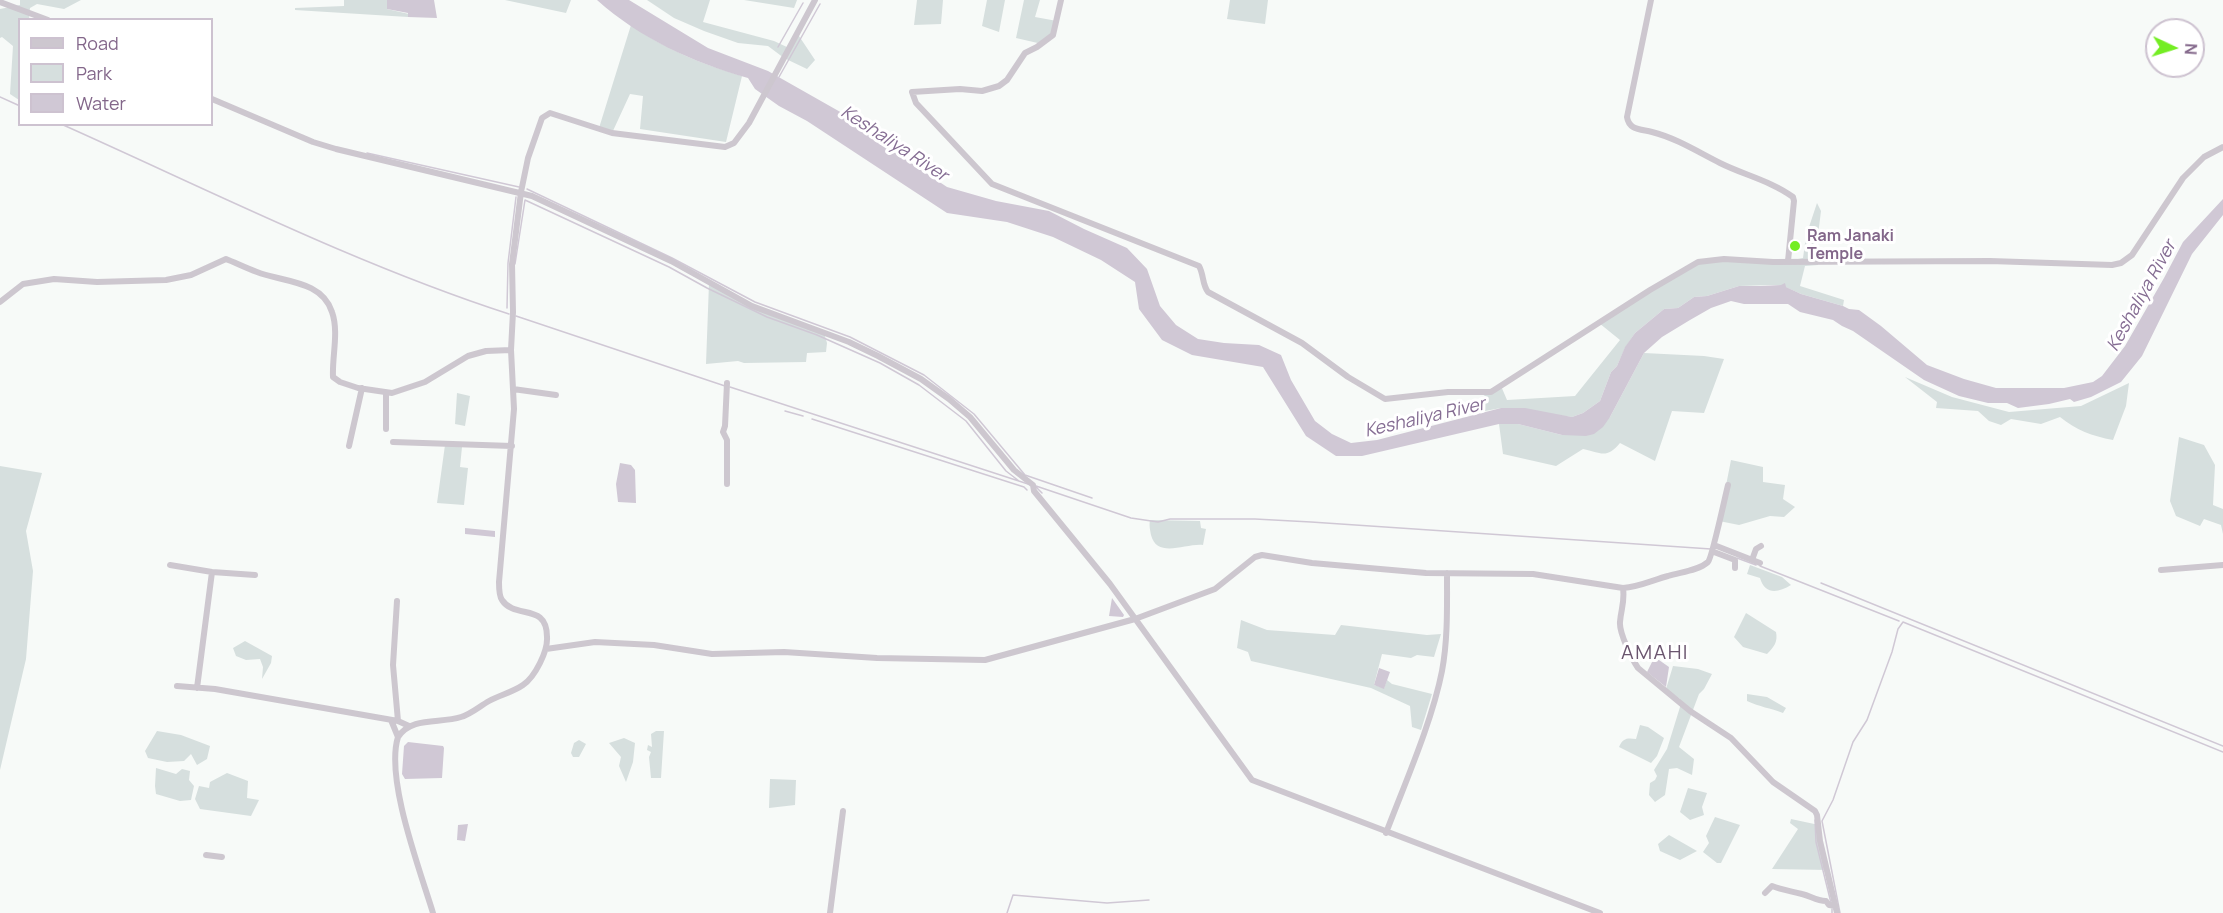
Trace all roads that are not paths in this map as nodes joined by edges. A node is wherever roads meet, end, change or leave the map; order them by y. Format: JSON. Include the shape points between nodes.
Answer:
{"nodes":[{"id":1,"x":814,"y":0,"type":"edge"},
{"id":2,"x":1061,"y":0,"type":"edge"},
{"id":3,"x":1651,"y":0,"type":"edge"},
{"id":4,"x":0,"y":2,"type":"edge"},
{"id":5,"x":43,"y":18,"type":"edge"},
{"id":6,"x":213,"y":99,"type":"edge"},
{"id":7,"x":2223,"y":147,"type":"edge"},
{"id":8,"x":521,"y":192,"type":"junction"},
{"id":9,"x":1788,"y":261,"type":"junction"},
{"id":10,"x":0,"y":302,"type":"edge"},
{"id":11,"x":511,"y":350,"type":"junction"},
{"id":12,"x":726,"y":386,"type":"dead end"},
{"id":13,"x":362,"y":388,"type":"junction"},
{"id":14,"x":513,"y":389,"type":"junction"},
{"id":15,"x":386,"y":393,"type":"junction"},
{"id":16,"x":556,"y":395,"type":"dead end"},
{"id":17,"x":386,"y":429,"type":"dead end"},
{"id":18,"x":393,"y":442,"type":"dead end"},
{"id":19,"x":349,"y":446,"type":"dead end"},
{"id":20,"x":512,"y":446,"type":"junction"},
{"id":21,"x":727,"y":484,"type":"dead end"},
{"id":22,"x":1728,"y":485,"type":"dead end"},
{"id":23,"x":1761,"y":546,"type":"dead end"},
{"id":24,"x":1714,"y":549,"type":"junction"},
{"id":25,"x":1752,"y":560,"type":"junction"},
{"id":26,"x":1760,"y":563,"type":"dead end"},
{"id":27,"x":170,"y":565,"type":"dead end"},
{"id":28,"x":2223,"y":566,"type":"edge"},
{"id":29,"x":1735,"y":568,"type":"dead end"},
{"id":30,"x":2161,"y":570,"type":"dead end"},
{"id":31,"x":212,"y":572,"type":"junction"},
{"id":32,"x":1447,"y":573,"type":"junction"},
{"id":33,"x":255,"y":574,"type":"dead end"},
{"id":34,"x":1623,"y":588,"type":"junction"},
{"id":35,"x":397,"y":601,"type":"dead end"},
{"id":36,"x":1135,"y":619,"type":"junction"},
{"id":37,"x":546,"y":649,"type":"junction"},
{"id":38,"x":177,"y":686,"type":"dead end"},
{"id":39,"x":197,"y":688,"type":"junction"},
{"id":40,"x":394,"y":720,"type":"junction"},
{"id":41,"x":409,"y":726,"type":"junction"},
{"id":42,"x":398,"y":737,"type":"junction"},
{"id":43,"x":843,"y":811,"type":"dead end"},
{"id":44,"x":1386,"y":833,"type":"junction"},
{"id":45,"x":206,"y":855,"type":"dead end"},
{"id":46,"x":222,"y":857,"type":"dead end"},
{"id":47,"x":1765,"y":893,"type":"dead end"},
{"id":48,"x":1837,"y":910,"type":"edge"},
{"id":49,"x":433,"y":913,"type":"edge"},
{"id":50,"x":830,"y":913,"type":"edge"},
{"id":51,"x":1600,"y":913,"type":"edge"}],
"edges":[{"from":1,"to":8,"type":"street","via":[[749,123],[734,143],[725,147],[612,133],[550,112],[542,118]]},
{"from":2,"to":9,"type":"street","via":[[1053,35],[1025,53],[999,86],[982,91],[912,92],[916,103],[992,184],[1199,266],[1208,292],[1302,343],[1385,399],[1491,392],[1698,262]]},
{"from":3,"to":9,"type":"street","via":[[1627,117],[1630,126],[1703,152],[1793,197]]},
{"from":4,"to":5,"type":"street"},
{"from":6,"to":8,"type":"street","via":[[336,149]]},
{"from":7,"to":9,"type":"street","via":[[2204,157],[2183,178],[2132,255],[2121,263]]},
{"from":8,"to":11,"type":"street","via":[[512,264]]},
{"from":8,"to":36,"type":"street","via":[[671,261],[752,306],[849,342],[921,379],[970,417],[1014,470],[1033,484],[1034,491]]},
{"from":10,"to":13,"type":"street","via":[[23,284],[54,279],[166,280],[191,275],[226,259],[318,292],[332,313],[333,377]]},
{"from":11,"to":14,"type":"street"},
{"from":11,"to":15,"type":"street","via":[[468,356],[414,387]]},
{"from":12,"to":21,"type":"street","via":[[723,432],[727,440]]},
{"from":13,"to":15,"type":"street"},
{"from":13,"to":19,"type":"street"},
{"from":14,"to":16,"type":"street"},
{"from":14,"to":20,"type":"street"},
{"from":15,"to":17,"type":"street"},
{"from":18,"to":20,"type":"street"},
{"from":20,"to":37,"type":"street","via":[[499,582],[501,599],[511,607],[540,616],[547,625]]},
{"from":22,"to":24,"type":"street"},
{"from":23,"to":25,"type":"street"},
{"from":24,"to":25,"type":"street"},
{"from":24,"to":29,"type":"street","via":[[1735,560]]},
{"from":24,"to":34,"type":"street","via":[[1707,563],[1691,570]]},
{"from":25,"to":26,"type":"street"},
{"from":27,"to":31,"type":"street"},
{"from":28,"to":30,"type":"street"},
{"from":31,"to":33,"type":"street"},
{"from":31,"to":39,"type":"street"},
{"from":32,"to":34,"type":"street","via":[[1533,574]]},
{"from":32,"to":36,"type":"street","via":[[1312,563],[1262,555],[1215,589]]},
{"from":32,"to":44,"type":"street","via":[[1442,671]]},
{"from":34,"to":48,"type":"street","via":[[1625,601],[1619,626],[1638,668],[1690,711],[1731,738],[1773,782],[1815,810]]},
{"from":35,"to":40,"type":"street"},
{"from":36,"to":37,"type":"street","via":[[985,660],[784,652],[712,654],[654,645],[595,642]]},
{"from":36,"to":44,"type":"street","via":[[1252,780]]},
{"from":37,"to":41,"type":"street","via":[[524,685],[465,716]]},
{"from":38,"to":39,"type":"street"},
{"from":39,"to":40,"type":"street"},
{"from":40,"to":41,"type":"street"},
{"from":40,"to":42,"type":"street"},
{"from":41,"to":42,"type":"street"},
{"from":42,"to":49,"type":"street","via":[[396,772],[402,803]]},
{"from":43,"to":50,"type":"street"},
{"from":44,"to":51,"type":"street"},
{"from":45,"to":46,"type":"street"},
{"from":47,"to":48,"type":"street","via":[[1772,886],[1826,901]]}]}
